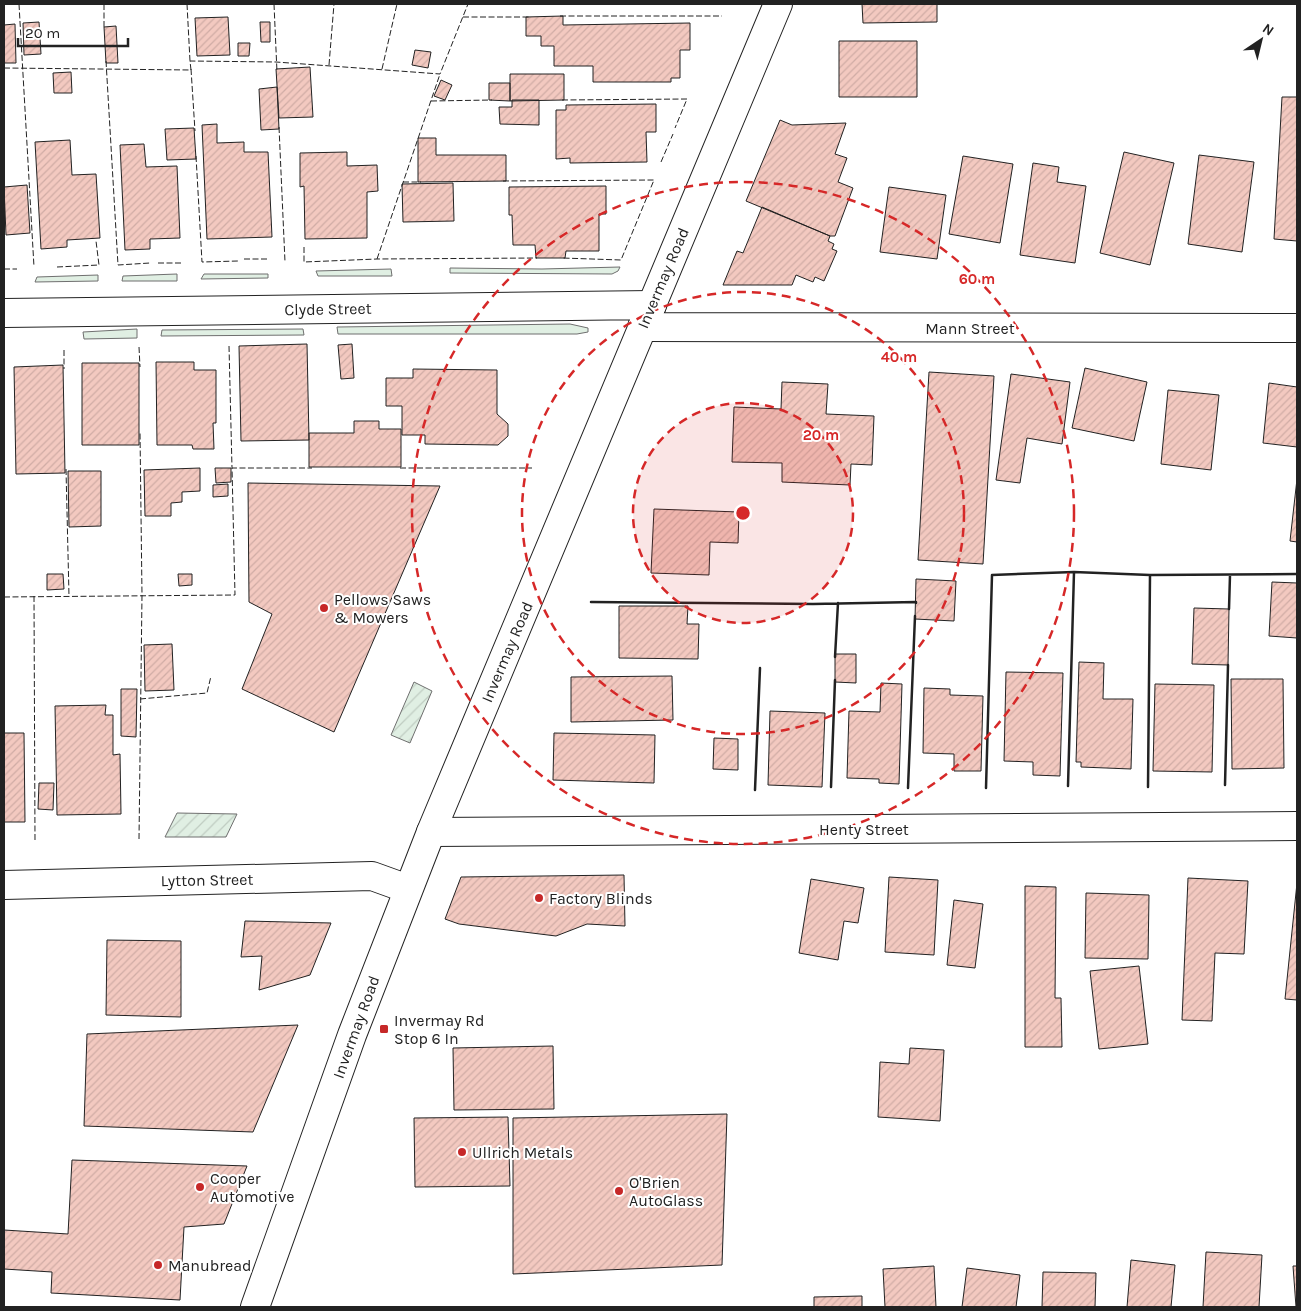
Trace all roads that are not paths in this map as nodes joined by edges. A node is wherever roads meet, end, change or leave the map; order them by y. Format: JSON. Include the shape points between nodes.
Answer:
{"nodes":[{"id":1,"x":778,"y":4,"type":"edge"},
{"id":2,"x":4,"y":313,"type":"edge"},
{"id":3,"x":647,"y":316,"type":"junction"},
{"id":4,"x":1297,"y":328,"type":"edge"},
{"id":5,"x":1297,"y":826,"type":"edge"},
{"id":6,"x":431,"y":832,"type":"junction"},
{"id":7,"x":4,"y":885,"type":"edge"},
{"id":8,"x":408,"y":889,"type":"junction"},
{"id":9,"x":255,"y":1307,"type":"edge"}],
"edges":[{"from":1,"to":3,"type":"street","name":"Invermay Road"},
{"from":2,"to":3,"type":"street","name":"Clyde Street"},
{"from":3,"to":4,"type":"street","name":"Mann Street"},
{"from":3,"to":6,"type":"street","name":"Invermay Road"},
{"from":5,"to":6,"type":"street","name":"Henty Street"},
{"from":6,"to":8,"type":"street","name":"Invermay Road"},
{"from":7,"to":8,"type":"street","name":"Lytton Street","via":[[372,876]]},
{"from":8,"to":9,"type":"street","name":"Invermay Road"}]}
